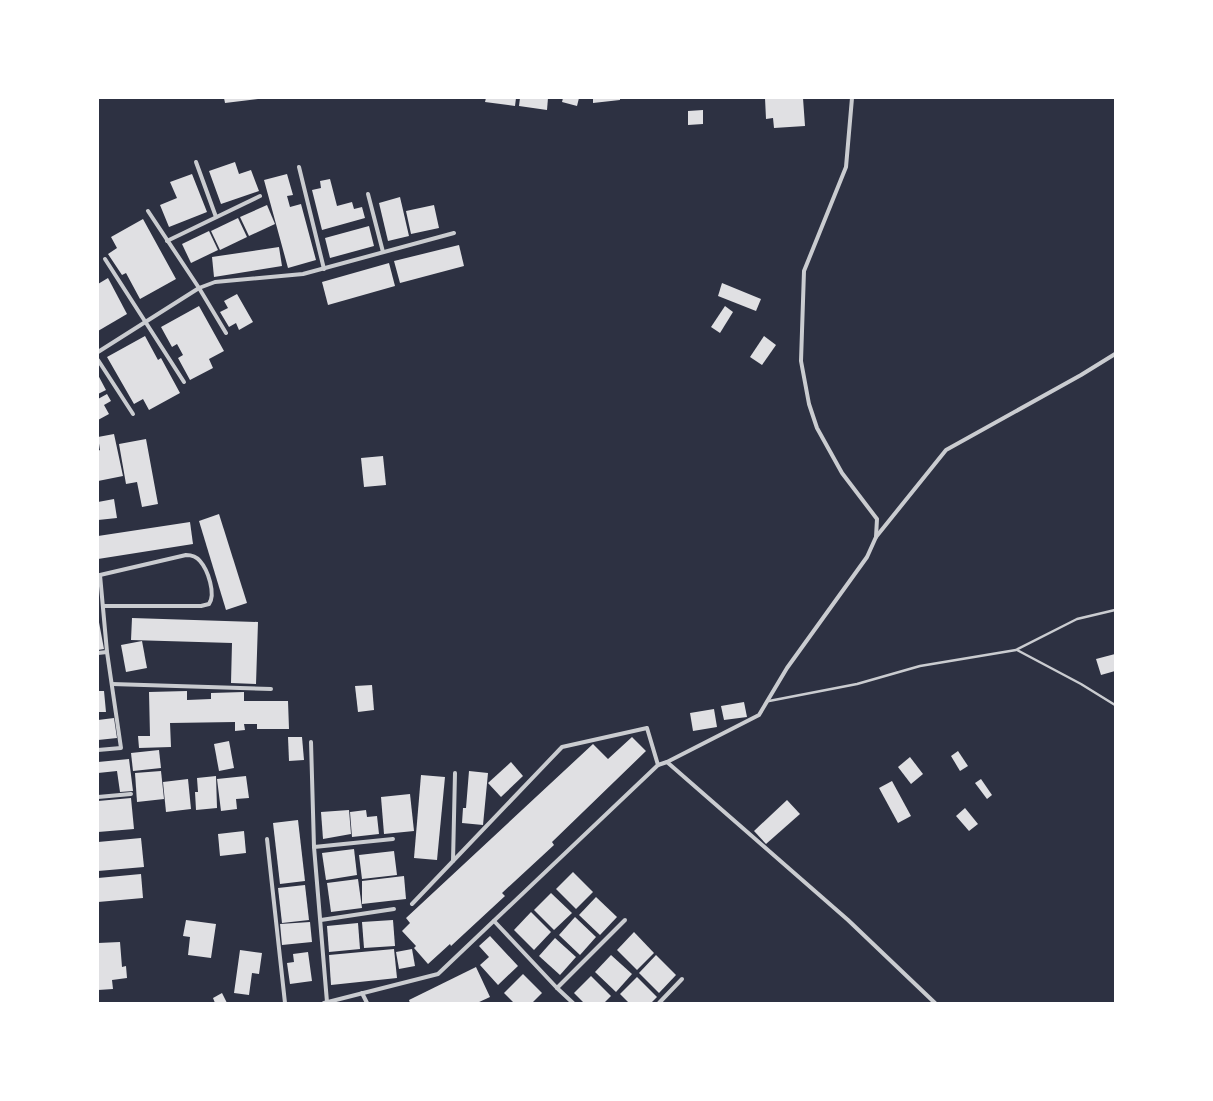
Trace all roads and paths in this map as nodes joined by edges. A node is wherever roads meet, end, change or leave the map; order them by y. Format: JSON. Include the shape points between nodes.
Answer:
{"nodes":[{"id":1,"x":852,"y":98,"type":"edge"},
{"id":2,"x":196,"y":162,"type":"dead end"},
{"id":3,"x":299,"y":167,"type":"dead end"},
{"id":4,"x":368,"y":194,"type":"dead end"},
{"id":5,"x":260,"y":196,"type":"dead end"},
{"id":6,"x":148,"y":211,"type":"dead end"},
{"id":7,"x":216,"y":217,"type":"junction"},
{"id":8,"x":454,"y":233,"type":"dead end"},
{"id":9,"x":167,"y":240,"type":"junction"},
{"id":10,"x":383,"y":252,"type":"junction"},
{"id":11,"x":105,"y":259,"type":"dead end"},
{"id":12,"x":324,"y":269,"type":"junction"},
{"id":13,"x":199,"y":288,"type":"junction"},
{"id":14,"x":146,"y":323,"type":"junction"},
{"id":15,"x":226,"y":333,"type":"dead end"},
{"id":16,"x":98,"y":352,"type":"edge"},
{"id":17,"x":1115,"y":354,"type":"edge"},
{"id":18,"x":98,"y":360,"type":"edge"},
{"id":19,"x":184,"y":382,"type":"dead end"},
{"id":20,"x":133,"y":414,"type":"dead end"},
{"id":21,"x":876,"y":537,"type":"junction"},
{"id":22,"x":99,"y":575,"type":"edge"},
{"id":23,"x":102,"y":606,"type":"junction"},
{"id":24,"x":1115,"y":610,"type":"edge"},
{"id":25,"x":1016,"y":650,"type":"junction"},
{"id":26,"x":107,"y":652,"type":"junction"},
{"id":27,"x":98,"y":653,"type":"edge"},
{"id":28,"x":112,"y":684,"type":"junction"},
{"id":29,"x":271,"y":689,"type":"dead end"},
{"id":30,"x":769,"y":701,"type":"junction"},
{"id":31,"x":1115,"y":704,"type":"edge"},
{"id":32,"x":311,"y":742,"type":"dead end"},
{"id":33,"x":98,"y":750,"type":"edge"},
{"id":34,"x":667,"y":762,"type":"junction"},
{"id":35,"x":658,"y":765,"type":"junction"},
{"id":36,"x":455,"y":773,"type":"dead end"},
{"id":37,"x":131,"y":794,"type":"dead end"},
{"id":38,"x":98,"y":797,"type":"edge"},
{"id":39,"x":267,"y":839,"type":"dead end"},
{"id":40,"x":393,"y":839,"type":"dead end"},
{"id":41,"x":314,"y":847,"type":"junction"},
{"id":42,"x":453,"y":861,"type":"junction"},
{"id":43,"x":412,"y":904,"type":"dead end"},
{"id":44,"x":394,"y":909,"type":"dead end"},
{"id":45,"x":321,"y":920,"type":"junction"},
{"id":46,"x":625,"y":920,"type":"dead end"},
{"id":47,"x":494,"y":921,"type":"junction"},
{"id":48,"x":682,"y":979,"type":"dead end"},
{"id":49,"x":557,"y":988,"type":"junction"},
{"id":50,"x":362,"y":993,"type":"junction"},
{"id":51,"x":326,"y":1002,"type":"edge"},
{"id":52,"x":285,"y":1003,"type":"edge"},
{"id":53,"x":367,"y":1003,"type":"edge"},
{"id":54,"x":573,"y":1003,"type":"edge"},
{"id":55,"x":659,"y":1003,"type":"edge"},
{"id":56,"x":935,"y":1003,"type":"edge"}],
"edges":[{"from":1,"to":21,"type":"street","via":[[846,167],[804,271],[802,362],[809,404],[817,428],[842,473],[877,519]]},
{"from":2,"to":7,"type":"street"},
{"from":3,"to":12,"type":"street"},
{"from":4,"to":10,"type":"street"},
{"from":5,"to":7,"type":"street"},
{"from":6,"to":9,"type":"street"},
{"from":7,"to":9,"type":"street"},
{"from":8,"to":10,"type":"street"},
{"from":9,"to":13,"type":"street"},
{"from":10,"to":12,"type":"street"},
{"from":11,"to":14,"type":"street"},
{"from":12,"to":13,"type":"street","via":[[303,274],[215,282]]},
{"from":13,"to":14,"type":"street"},
{"from":13,"to":15,"type":"street"},
{"from":14,"to":16,"type":"street"},
{"from":14,"to":19,"type":"street"},
{"from":17,"to":21,"type":"street","via":[[946,450]]},
{"from":18,"to":20,"type":"street"},
{"from":21,"to":30,"type":"street","via":[[867,557],[787,668]]},
{"from":22,"to":23,"type":"street"},
{"from":22,"to":23,"type":"street","via":[[186,555],[194,556],[200,561],[211,584],[212,594],[209,604],[201,606]]},
{"from":23,"to":26,"type":"street"},
{"from":24,"to":25,"type":"lane","via":[[1077,619]]},
{"from":25,"to":30,"type":"lane","via":[[920,666],[857,684]]},
{"from":25,"to":31,"type":"lane"},
{"from":26,"to":27,"type":"street"},
{"from":26,"to":28,"type":"street"},
{"from":28,"to":29,"type":"street"},
{"from":28,"to":33,"type":"street","via":[[120,748]]},
{"from":30,"to":34,"type":"street","via":[[759,715]]},
{"from":32,"to":41,"type":"street"},
{"from":34,"to":35,"type":"street"},
{"from":34,"to":56,"type":"street","via":[[848,920]]},
{"from":35,"to":42,"type":"street","via":[[647,728],[562,747]]},
{"from":35,"to":47,"type":"street"},
{"from":36,"to":42,"type":"street"},
{"from":37,"to":38,"type":"street"},
{"from":39,"to":52,"type":"street"},
{"from":40,"to":41,"type":"street"},
{"from":41,"to":45,"type":"street"},
{"from":42,"to":43,"type":"street"},
{"from":44,"to":45,"type":"street"},
{"from":45,"to":51,"type":"street"},
{"from":46,"to":49,"type":"street"},
{"from":47,"to":49,"type":"street"},
{"from":47,"to":50,"type":"street","via":[[438,974]]},
{"from":48,"to":55,"type":"street"},
{"from":49,"to":54,"type":"street"},
{"from":50,"to":51,"type":"street"},
{"from":50,"to":53,"type":"street"}]}
